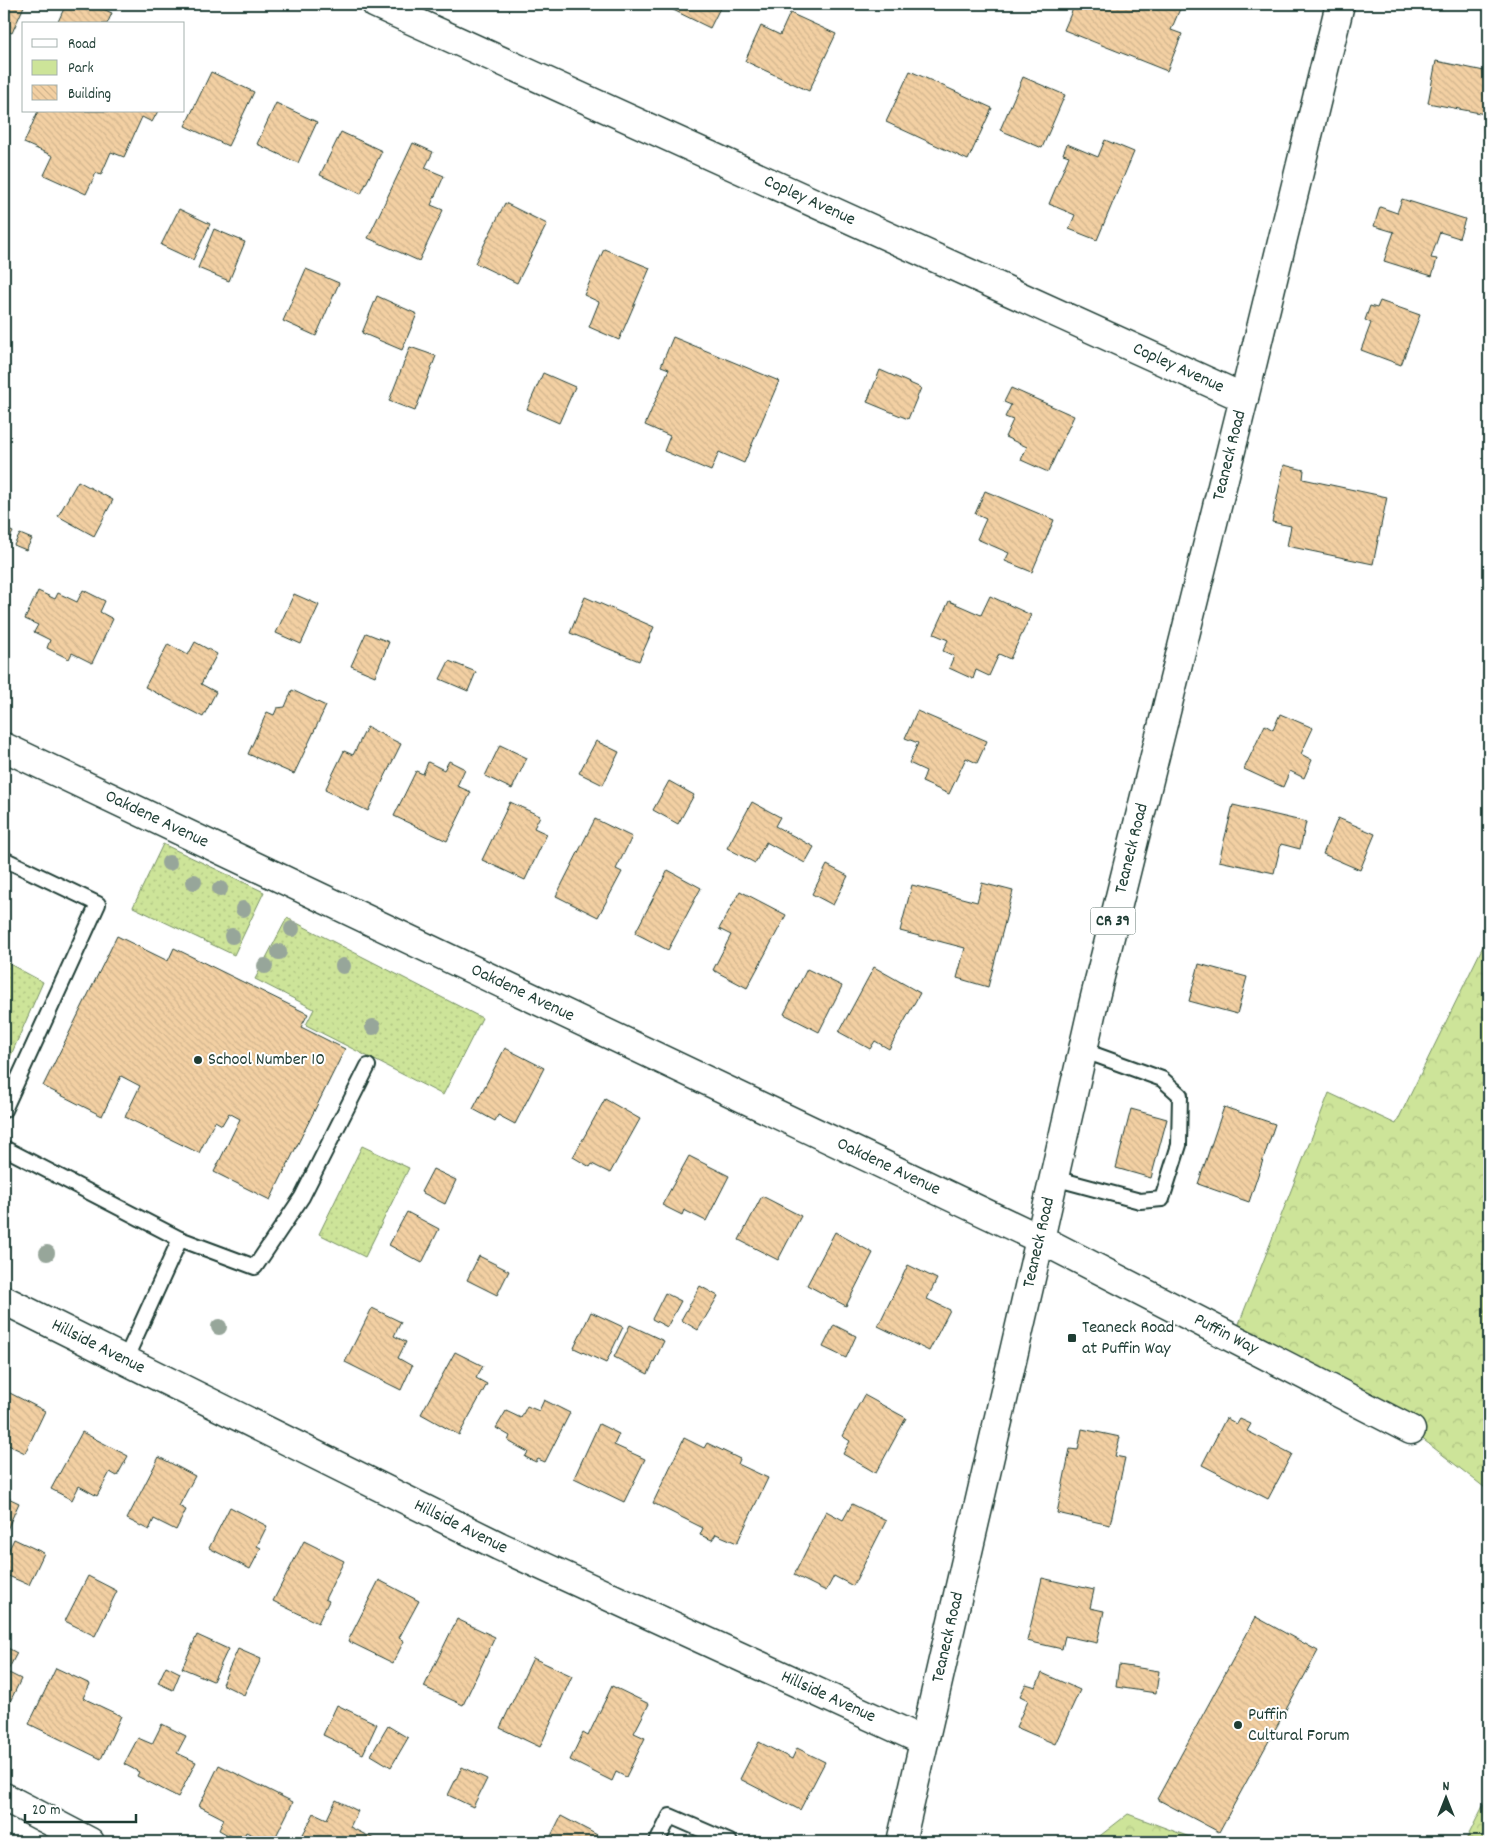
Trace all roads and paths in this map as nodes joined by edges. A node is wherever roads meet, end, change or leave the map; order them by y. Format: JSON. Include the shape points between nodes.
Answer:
{"nodes":[{"id":1,"x":376,"y":4,"type":"edge"},
{"id":2,"x":1340,"y":4,"type":"edge"},
{"id":3,"x":1244,"y":398,"type":"junction"},
{"id":4,"x":4,"y":747,"type":"edge"},
{"id":5,"x":4,"y":859,"type":"edge"},
{"id":6,"x":1082,"y":1050,"type":"junction"},
{"id":7,"x":368,"y":1066,"type":"dead end"},
{"id":8,"x":4,"y":1110,"type":"edge"},
{"id":9,"x":4,"y":1148,"type":"edge"},
{"id":10,"x":1054,"y":1178,"type":"junction"},
{"id":11,"x":180,"y":1238,"type":"junction"},
{"id":12,"x":1040,"y":1239,"type":"junction"},
{"id":13,"x":4,"y":1300,"type":"edge"},
{"id":14,"x":125,"y":1360,"type":"junction"},
{"id":15,"x":1411,"y":1430,"type":"dead end"},
{"id":16,"x":924,"y":1741,"type":"junction"},
{"id":17,"x":4,"y":1797,"type":"edge"},
{"id":18,"x":90,"y":1842,"type":"edge"},
{"id":19,"x":657,"y":1842,"type":"edge"},
{"id":20,"x":730,"y":1842,"type":"edge"},
{"id":21,"x":900,"y":1842,"type":"edge"}],
"edges":[{"from":1,"to":3,"type":"street","name":"Copley Avenue"},
{"from":2,"to":3,"type":"street","name":"Teaneck Road","number":"CR 39"},
{"from":3,"to":6,"type":"street","name":"Teaneck Road","number":"CR 39"},
{"from":4,"to":12,"type":"street","name":"Oakdene Avenue"},
{"from":5,"to":8,"type":"lane","via":[[98,904]]},
{"from":6,"to":10,"type":"street","name":"Teaneck Road","number":"CR 39"},
{"from":6,"to":10,"type":"lane","via":[[1162,1079],[1180,1095],[1179,1145],[1162,1199],[1140,1201]]},
{"from":7,"to":11,"type":"lane","via":[[302,1197],[255,1268]]},
{"from":9,"to":11,"type":"lane"},
{"from":10,"to":12,"type":"street","name":"Teaneck Road","number":"CR 39"},
{"from":11,"to":14,"type":"lane"},
{"from":12,"to":15,"type":"street","name":"Puffin Way"},
{"from":12,"to":16,"type":"street","name":"Teaneck Road","number":"CR 39"},
{"from":13,"to":14,"type":"street","name":"Hillside Avenue"},
{"from":14,"to":16,"type":"street","name":"Hillside Avenue","via":[[499,1546]]},
{"from":16,"to":21,"type":"street","name":"Teaneck Road","number":"CR 39"},
{"from":17,"to":18,"type":"street"},
{"from":19,"to":20,"type":"lane","via":[[670,1816]]}]}
